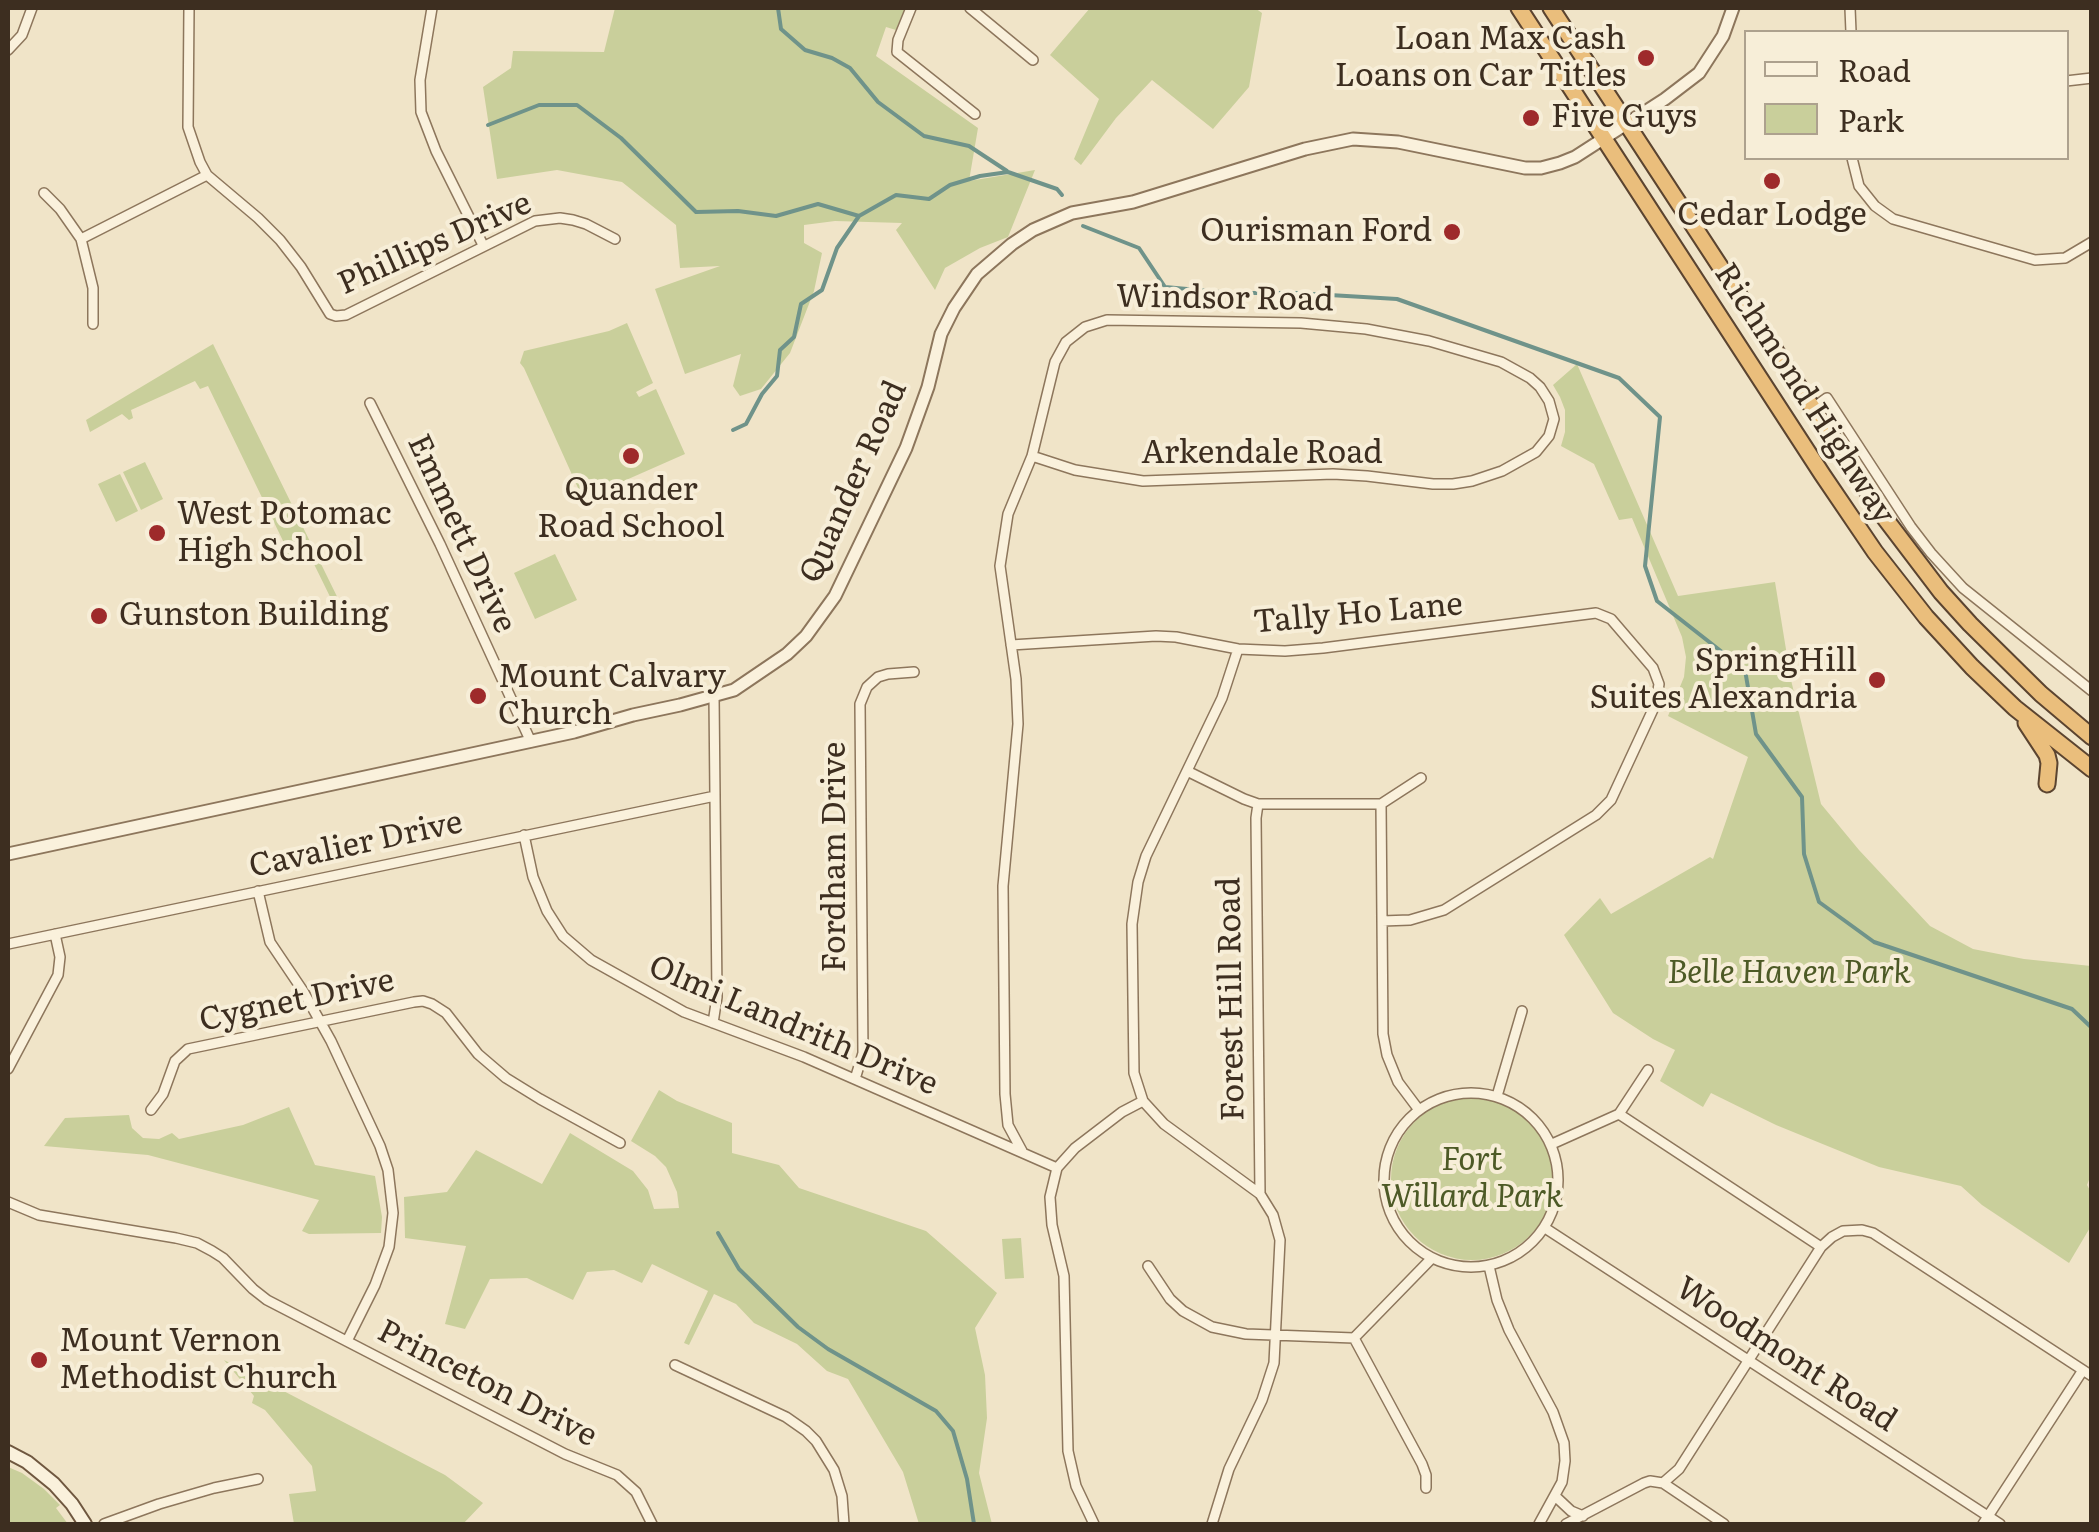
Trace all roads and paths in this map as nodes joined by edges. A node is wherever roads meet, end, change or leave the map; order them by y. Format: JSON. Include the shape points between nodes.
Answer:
{"nodes":[{"id":1,"x":32,"y":8,"type":"edge"},
{"id":2,"x":189,"y":8,"type":"edge"},
{"id":3,"x":432,"y":8,"type":"edge"},
{"id":4,"x":911,"y":8,"type":"edge"},
{"id":5,"x":970,"y":8,"type":"edge"},
{"id":6,"x":1519,"y":8,"type":"edge"},
{"id":7,"x":1551,"y":8,"type":"edge"},
{"id":8,"x":1733,"y":8,"type":"edge"},
{"id":9,"x":8,"y":50,"type":"edge"},
{"id":10,"x":1033,"y":60,"type":"dead end"},
{"id":11,"x":975,"y":114,"type":"dead end"},
{"id":12,"x":1628,"y":123,"type":"junction"},
{"id":13,"x":1605,"y":138,"type":"junction"},
{"id":14,"x":1852,"y":160,"type":"edge"},
{"id":15,"x":208,"y":175,"type":"junction"},
{"id":16,"x":44,"y":193,"type":"dead end"},
{"id":17,"x":80,"y":238,"type":"junction"},
{"id":18,"x":615,"y":238,"type":"dead end"},
{"id":19,"x":2092,"y":242,"type":"edge"},
{"id":20,"x":483,"y":245,"type":"junction"},
{"id":21,"x":93,"y":324,"type":"dead end"},
{"id":22,"x":370,"y":403,"type":"dead end"},
{"id":23,"x":1813,"y":408,"type":"junction"},
{"id":24,"x":1544,"y":444,"type":"joint"},
{"id":25,"x":1032,"y":456,"type":"junction"},
{"id":26,"x":1011,"y":645,"type":"junction"},
{"id":27,"x":1238,"y":649,"type":"junction"},
{"id":28,"x":914,"y":672,"type":"dead end"},
{"id":29,"x":2092,"y":691,"type":"edge"},
{"id":30,"x":714,"y":696,"type":"junction"},
{"id":31,"x":2014,"y":708,"type":"junction"},
{"id":32,"x":2092,"y":736,"type":"edge"},
{"id":33,"x":531,"y":742,"type":"junction"},
{"id":34,"x":2092,"y":769,"type":"edge"},
{"id":35,"x":1187,"y":771,"type":"junction"},
{"id":36,"x":1421,"y":778,"type":"dead end"},
{"id":37,"x":2047,"y":784,"type":"dead end"},
{"id":38,"x":715,"y":796,"type":"junction"},
{"id":39,"x":1258,"y":804,"type":"junction"},
{"id":40,"x":1381,"y":804,"type":"junction"},
{"id":41,"x":524,"y":835,"type":"junction"},
{"id":42,"x":8,"y":854,"type":"edge"},
{"id":43,"x":258,"y":891,"type":"junction"},
{"id":44,"x":1382,"y":921,"type":"junction"},
{"id":45,"x":55,"y":934,"type":"junction"},
{"id":46,"x":8,"y":944,"type":"edge"},
{"id":47,"x":1522,"y":1011,"type":"dead end"},
{"id":48,"x":320,"y":1021,"type":"junction"},
{"id":49,"x":713,"y":1023,"type":"junction"},
{"id":50,"x":8,"y":1069,"type":"edge"},
{"id":51,"x":1648,"y":1070,"type":"dead end"},
{"id":52,"x":855,"y":1079,"type":"junction"},
{"id":53,"x":1496,"y":1096,"type":"junction"},
{"id":54,"x":1143,"y":1102,"type":"junction"},
{"id":55,"x":151,"y":1110,"type":"dead end"},
{"id":56,"x":1419,"y":1110,"type":"junction"},
{"id":57,"x":1620,"y":1114,"type":"junction"},
{"id":58,"x":620,"y":1143,"type":"dead end"},
{"id":59,"x":1552,"y":1144,"type":"junction"},
{"id":60,"x":1022,"y":1151,"type":"junction"},
{"id":61,"x":1057,"y":1168,"type":"junction"},
{"id":62,"x":1260,"y":1194,"type":"junction"},
{"id":63,"x":8,"y":1202,"type":"edge"},
{"id":64,"x":1545,"y":1228,"type":"junction"},
{"id":65,"x":1822,"y":1247,"type":"junction"},
{"id":66,"x":1431,"y":1259,"type":"junction"},
{"id":67,"x":1148,"y":1266,"type":"dead end"},
{"id":68,"x":1489,"y":1266,"type":"junction"},
{"id":69,"x":1276,"y":1336,"type":"junction"},
{"id":70,"x":1354,"y":1338,"type":"junction"},
{"id":71,"x":347,"y":1342,"type":"junction"},
{"id":72,"x":1749,"y":1361,"type":"junction"},
{"id":73,"x":675,"y":1365,"type":"dead end"},
{"id":74,"x":2087,"y":1373,"type":"edge"},
{"id":75,"x":8,"y":1452,"type":"edge"},
{"id":76,"x":258,"y":1479,"type":"dead end"},
{"id":77,"x":1663,"y":1483,"type":"junction"},
{"id":78,"x":1426,"y":1488,"type":"dead end"},
{"id":79,"x":1555,"y":1496,"type":"junction"},
{"id":80,"x":1707,"y":1514,"type":"junction"},
{"id":81,"x":1583,"y":1516,"type":"junction"},
{"id":82,"x":1986,"y":1521,"type":"edge"},
{"id":83,"x":85,"y":1524,"type":"edge"},
{"id":84,"x":104,"y":1524,"type":"edge"},
{"id":85,"x":652,"y":1524,"type":"edge"},
{"id":86,"x":844,"y":1524,"type":"edge"},
{"id":87,"x":1094,"y":1524,"type":"edge"},
{"id":88,"x":1212,"y":1524,"type":"edge"},
{"id":89,"x":1539,"y":1524,"type":"edge"},
{"id":90,"x":1566,"y":1524,"type":"edge"},
{"id":91,"x":1699,"y":1524,"type":"edge"},
{"id":92,"x":1724,"y":1524,"type":"edge"},
{"id":93,"x":2000,"y":1524,"type":"edge"}],
"edges":[{"from":1,"to":9,"type":"street"},
{"from":2,"to":15,"type":"street","name":"Phillips Drive","via":[[188,127]]},
{"from":3,"to":20,"type":"street","via":[[420,112]]},
{"from":4,"to":11,"type":"street","via":[[897,52]]},
{"from":5,"to":10,"type":"street"},
{"from":6,"to":13,"type":"highway","name":"Richmond Highway"},
{"from":7,"to":12,"type":"highway","name":"Richmond Highway"},
{"from":8,"to":12,"type":"street","name":"Quander Road","via":[[1699,73]]},
{"from":12,"to":13,"type":"street","name":"Quander Road"},
{"from":12,"to":23,"type":"highway","name":"Richmond Highway"},
{"from":13,"to":30,"type":"street","name":"Quander Road","via":[[1560,164],[1534,169],[1353,138],[1134,202],[1072,213],[1033,230],[978,274],[954,308],[906,448],[829,606],[787,654]]},
{"from":13,"to":31,"type":"highway","name":"Richmond Highway","via":[[1875,552],[1926,617]]},
{"from":14,"to":19,"type":"street","via":[[1859,186],[1893,218],[2034,260],[2065,258]]},
{"from":15,"to":17,"type":"street"},
{"from":15,"to":20,"type":"street","name":"Phillips Drive","via":[[280,240],[342,322]]},
{"from":16,"to":17,"type":"street"},
{"from":17,"to":21,"type":"street","via":[[94,288]]},
{"from":18,"to":20,"type":"street","name":"Phillips Drive","via":[[586,224],[547,218]]},
{"from":22,"to":33,"type":"street","name":"Emmett Drive"},
{"from":23,"to":29,"type":"street","via":[[1827,398],[1911,527],[1963,588]]},
{"from":23,"to":32,"type":"highway","name":"Richmond Highway","via":[[1941,592],[1999,655]]},
{"from":24,"to":25,"type":"street","name":"Arkendale Road","via":[[1502,472],[1433,484],[1332,474],[1143,481]]},
{"from":24,"to":25,"type":"street","name":"Windsor Road","via":[[1553,428],[1549,401],[1530,378],[1490,358],[1366,329],[1107,320],[1085,326],[1060,351]]},
{"from":25,"to":26,"type":"street","name":"Windsor Road","via":[[1001,549]]},
{"from":26,"to":27,"type":"street","name":"Tally Ho Lane","via":[[1156,636]]},
{"from":26,"to":60,"type":"street","name":"Windsor Road","via":[[1018,724],[1003,886],[1005,1094],[1008,1125]]},
{"from":27,"to":35,"type":"street"},
{"from":27,"to":44,"type":"street","name":"Tally Ho Lane","via":[[1323,648],[1596,613],[1611,618],[1657,676],[1658,696],[1612,800],[1444,910]]},
{"from":28,"to":52,"type":"street","name":"Fordham Drive","via":[[878,677],[860,704],[863,1053]]},
{"from":30,"to":33,"type":"street","name":"Quander Road"},
{"from":30,"to":38,"type":"street"},
{"from":31,"to":34,"type":"highway","name":"Richmond Highway"},
{"from":31,"to":37,"type":"highway","via":[[2046,751]]},
{"from":33,"to":42,"type":"street","name":"Quander Road"},
{"from":35,"to":39,"type":"street"},
{"from":35,"to":54,"type":"street","via":[[1146,856],[1134,906],[1134,1073]]},
{"from":36,"to":40,"type":"street"},
{"from":38,"to":41,"type":"street","name":"Cavalier Drive"},
{"from":38,"to":49,"type":"street"},
{"from":39,"to":40,"type":"street"},
{"from":39,"to":62,"type":"street","name":"Forest Hill Road"},
{"from":40,"to":44,"type":"street"},
{"from":41,"to":43,"type":"street","name":"Cavalier Drive"},
{"from":41,"to":49,"type":"street","name":"Olmi Landrith Drive","via":[[540,897],[570,944],[648,993]]},
{"from":43,"to":45,"type":"street","name":"Cavalier Drive"},
{"from":43,"to":48,"type":"street","via":[[270,942]]},
{"from":44,"to":56,"type":"street","via":[[1387,1055]]},
{"from":45,"to":46,"type":"street","name":"Cavalier Drive"},
{"from":45,"to":50,"type":"street","via":[[58,975]]},
{"from":47,"to":53,"type":"street"},
{"from":48,"to":55,"type":"street","name":"Cygnet Drive","via":[[188,1049]]},
{"from":48,"to":58,"type":"street","name":"Cygnet Drive","via":[[432,1004],[506,1078]]},
{"from":48,"to":71,"type":"street","via":[[380,1146],[392,1196],[384,1263]]},
{"from":49,"to":52,"type":"street","name":"Olmi Landrith Drive"},
{"from":51,"to":57,"type":"street"},
{"from":52,"to":60,"type":"street","name":"Olmi Landrith Drive"},
{"from":53,"to":56,"type":"street","via":[[1455,1094]]},
{"from":53,"to":59,"type":"street","via":[[1527,1113]]},
{"from":54,"to":61,"type":"street","via":[[1100,1128]]},
{"from":54,"to":62,"type":"street"},
{"from":56,"to":66,"type":"street","via":[[1392,1142],[1382,1180],[1398,1228]]},
{"from":57,"to":59,"type":"street"},
{"from":57,"to":65,"type":"street"},
{"from":59,"to":64,"type":"street","via":[[1558,1186]]},
{"from":60,"to":61,"type":"street","name":"Olmi Landrith Drive"},
{"from":61,"to":87,"type":"street","via":[[1050,1212],[1064,1276],[1068,1451]]},
{"from":62,"to":69,"type":"street","via":[[1280,1240]]},
{"from":63,"to":71,"type":"street","name":"Princeton Drive","via":[[40,1215],[197,1244],[224,1258],[267,1300]]},
{"from":64,"to":68,"type":"street","via":[[1512,1258]]},
{"from":64,"to":72,"type":"street","name":"Woodmont Road"},
{"from":65,"to":72,"type":"street"},
{"from":65,"to":74,"type":"street","via":[[1843,1232],[1873,1233]]},
{"from":66,"to":68,"type":"street"},
{"from":66,"to":70,"type":"street"},
{"from":67,"to":69,"type":"street","via":[[1170,1299],[1198,1320],[1230,1332]]},
{"from":68,"to":79,"type":"street","via":[[1509,1330],[1562,1433],[1565,1462]]},
{"from":69,"to":70,"type":"street"},
{"from":69,"to":88,"type":"street","via":[[1268,1386]]},
{"from":70,"to":78,"type":"street","via":[[1422,1464]]},
{"from":71,"to":85,"type":"street","name":"Princeton Drive","via":[[617,1475],[636,1492]]},
{"from":72,"to":77,"type":"street","via":[[1679,1469]]},
{"from":72,"to":82,"type":"street","name":"Woodmont Road"},
{"from":73,"to":86,"type":"street","via":[[806,1430],[834,1470]]},
{"from":74,"to":82,"type":"street"},
{"from":75,"to":83,"type":"main road","via":[[54,1484]]},
{"from":76,"to":84,"type":"street"},
{"from":77,"to":80,"type":"street"},
{"from":77,"to":81,"type":"street","via":[[1650,1481]]},
{"from":79,"to":81,"type":"street"},
{"from":79,"to":89,"type":"street"},
{"from":80,"to":91,"type":"street"},
{"from":80,"to":92,"type":"street"},
{"from":81,"to":90,"type":"street"},
{"from":82,"to":93,"type":"street","name":"Woodmont Road"}]}
